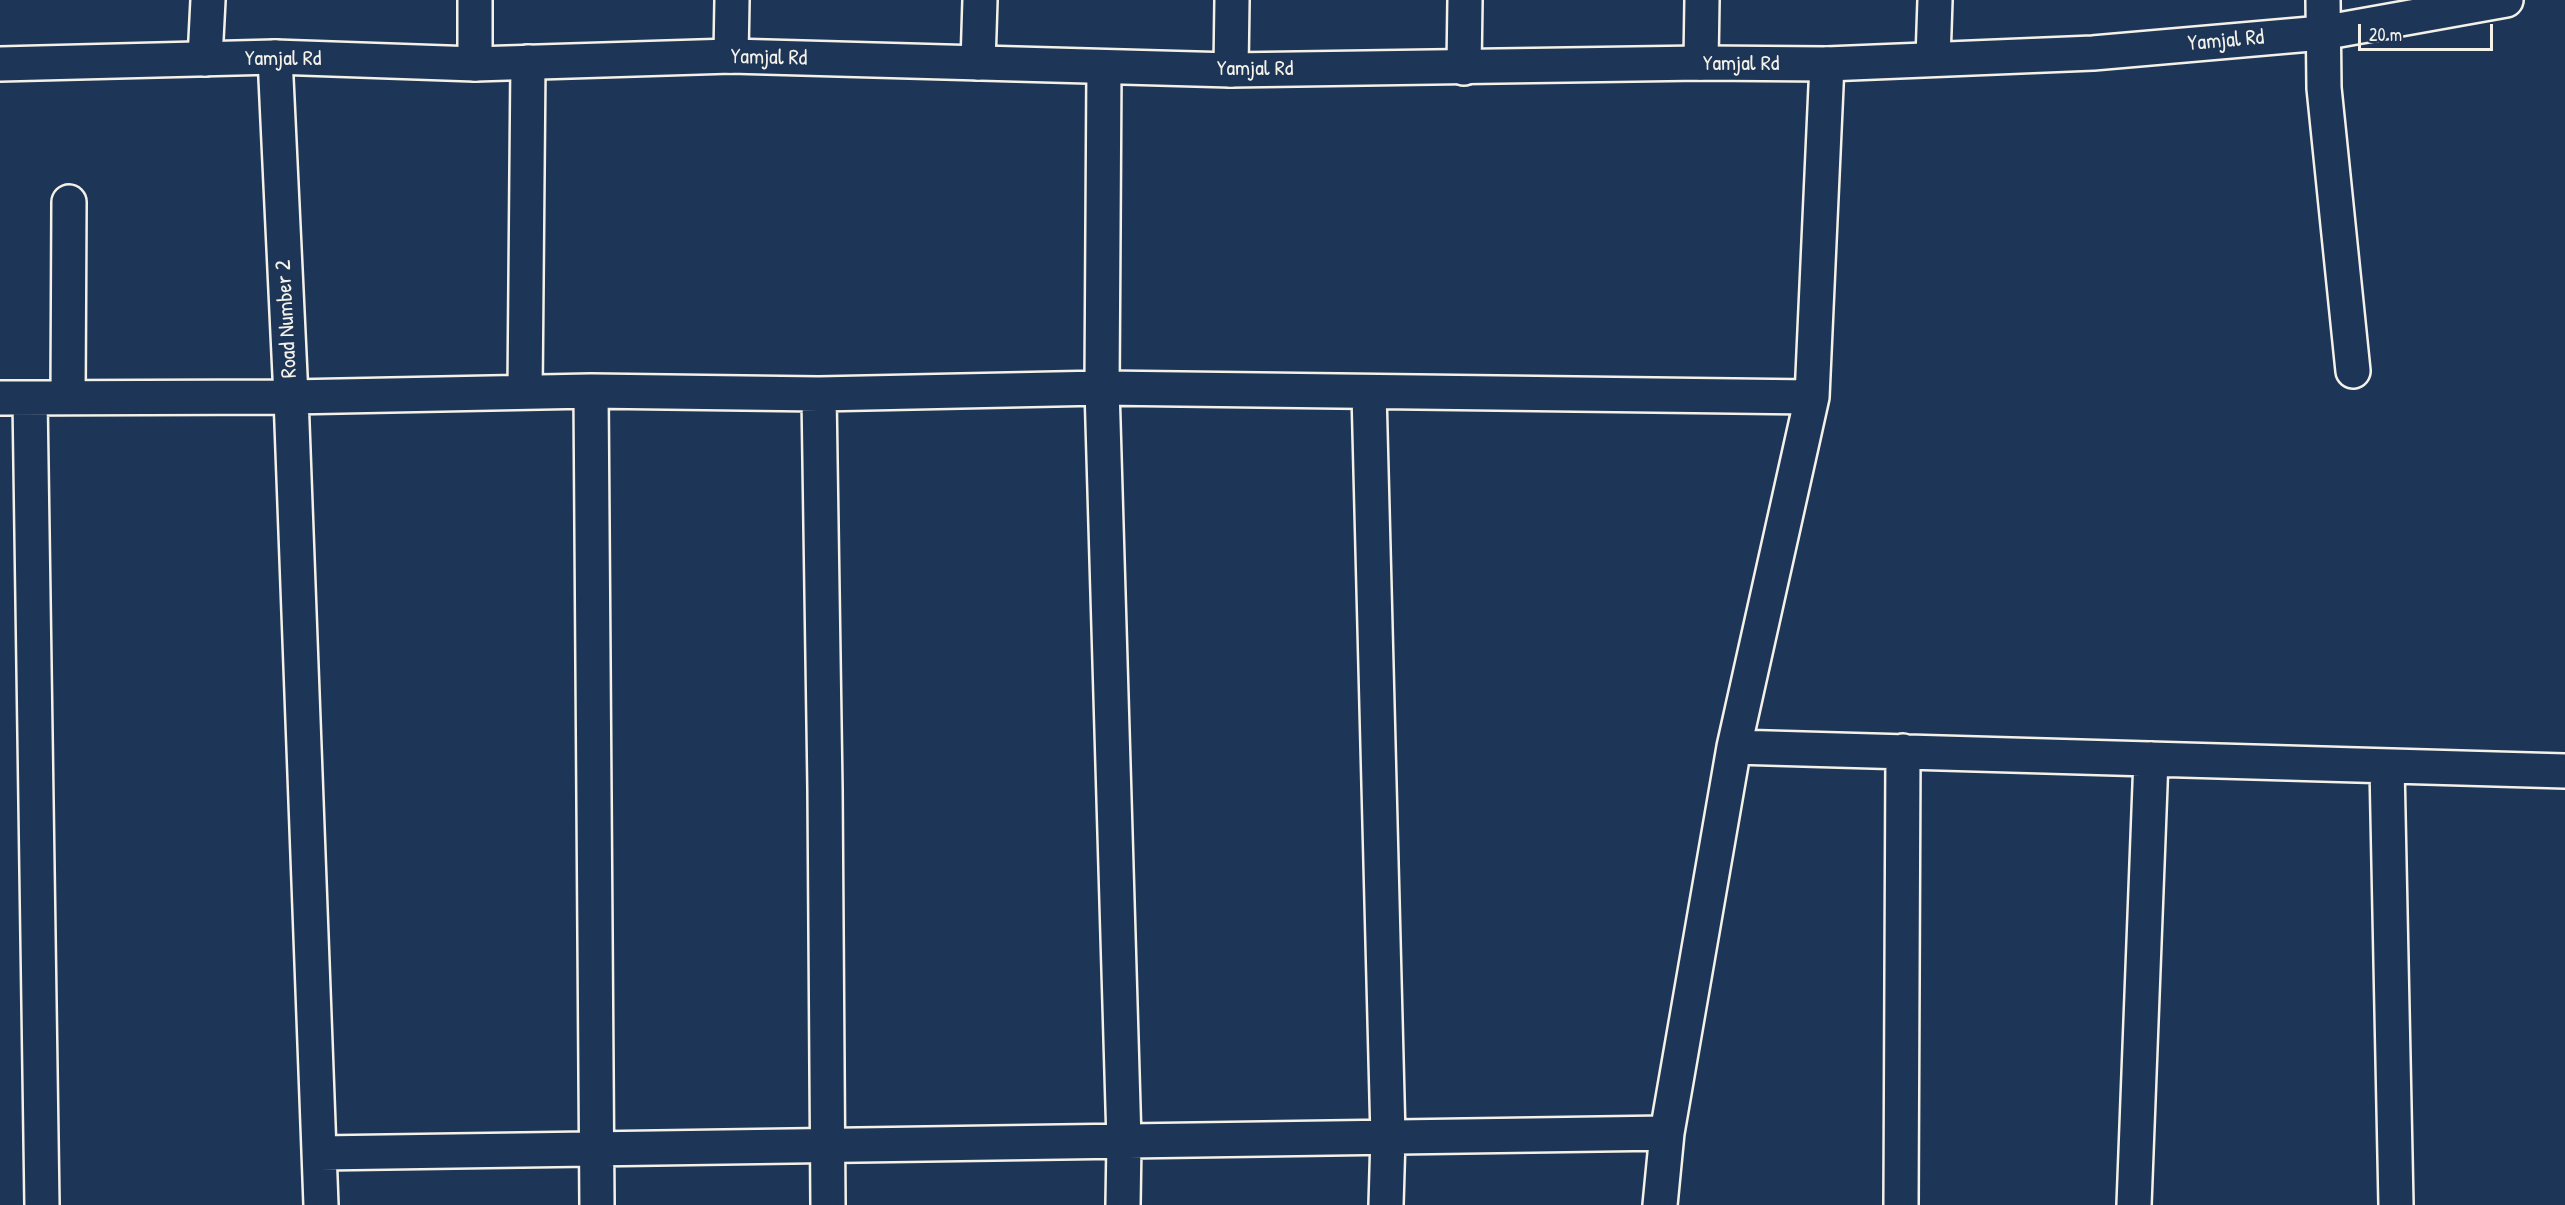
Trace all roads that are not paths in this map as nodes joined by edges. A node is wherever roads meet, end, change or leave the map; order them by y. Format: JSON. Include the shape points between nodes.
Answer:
{"nodes":[{"id":1,"x":208,"y":0,"type":"edge"},
{"id":2,"x":475,"y":0,"type":"edge"},
{"id":3,"x":732,"y":0,"type":"edge"},
{"id":4,"x":980,"y":0,"type":"edge"},
{"id":5,"x":1232,"y":0,"type":"edge"},
{"id":6,"x":1465,"y":0,"type":"edge"},
{"id":7,"x":1702,"y":0,"type":"edge"},
{"id":8,"x":1935,"y":0,"type":"edge"},
{"id":9,"x":2323,"y":0,"type":"edge"},
{"id":10,"x":2506,"y":0,"type":"edge"},
{"id":11,"x":2322,"y":33,"type":"junction"},
{"id":12,"x":731,"y":56,"type":"junction"},
{"id":13,"x":275,"y":57,"type":"junction"},
{"id":14,"x":205,"y":59,"type":"junction"},
{"id":15,"x":1933,"y":59,"type":"junction"},
{"id":16,"x":528,"y":62,"type":"junction"},
{"id":17,"x":978,"y":63,"type":"junction"},
{"id":18,"x":1701,"y":63,"type":"junction"},
{"id":19,"x":0,"y":64,"type":"edge"},
{"id":20,"x":475,"y":64,"type":"junction"},
{"id":21,"x":1827,"y":64,"type":"junction"},
{"id":22,"x":1104,"y":67,"type":"junction"},
{"id":23,"x":1464,"y":68,"type":"junction"},
{"id":24,"x":1231,"y":70,"type":"junction"},
{"id":25,"x":69,"y":202,"type":"dead end"},
{"id":26,"x":2353,"y":372,"type":"dead end"},
{"id":27,"x":1102,"y":388,"type":"junction"},
{"id":28,"x":591,"y":391,"type":"junction"},
{"id":29,"x":525,"y":392,"type":"junction"},
{"id":30,"x":1369,"y":392,"type":"junction"},
{"id":31,"x":819,"y":394,"type":"junction"},
{"id":32,"x":291,"y":397,"type":"junction"},
{"id":33,"x":1812,"y":397,"type":"junction"},
{"id":34,"x":15,"y":398,"type":"edge"},
{"id":35,"x":68,"y":398,"type":"junction"},
{"id":36,"x":1734,"y":747,"type":"junction"},
{"id":37,"x":1903,"y":751,"type":"junction"},
{"id":38,"x":2151,"y":759,"type":"junction"},
{"id":39,"x":2387,"y":766,"type":"junction"},
{"id":40,"x":2565,"y":771,"type":"edge"},
{"id":41,"x":1667,"y":1133,"type":"junction"},
{"id":42,"x":1388,"y":1137,"type":"junction"},
{"id":43,"x":1124,"y":1141,"type":"junction"},
{"id":44,"x":829,"y":1146,"type":"junction"},
{"id":45,"x":598,"y":1149,"type":"junction"},
{"id":46,"x":320,"y":1153,"type":"junction"},
{"id":47,"x":42,"y":1205,"type":"edge"},
{"id":48,"x":321,"y":1205,"type":"edge"},
{"id":49,"x":597,"y":1205,"type":"edge"},
{"id":50,"x":828,"y":1205,"type":"edge"},
{"id":51,"x":1123,"y":1205,"type":"edge"},
{"id":52,"x":1386,"y":1205,"type":"edge"},
{"id":53,"x":1660,"y":1205,"type":"edge"},
{"id":54,"x":1901,"y":1205,"type":"edge"},
{"id":55,"x":2134,"y":1205,"type":"edge"},
{"id":56,"x":2396,"y":1205,"type":"edge"}],
"edges":[{"from":1,"to":14,"type":"street"},
{"from":2,"to":20,"type":"street"},
{"from":3,"to":12,"type":"street"},
{"from":4,"to":17,"type":"street"},
{"from":5,"to":24,"type":"street"},
{"from":6,"to":23,"type":"street"},
{"from":7,"to":18,"type":"street"},
{"from":8,"to":15,"type":"street"},
{"from":9,"to":11,"type":"street"},
{"from":10,"to":11,"type":"street","name":"Yamjal Rd"},
{"from":11,"to":15,"type":"street","name":"Yamjal Rd","via":[[2092,53]]},
{"from":11,"to":26,"type":"street","via":[[2324,88]]},
{"from":12,"to":16,"type":"street","name":"Yamjal Rd"},
{"from":12,"to":17,"type":"street","name":"Yamjal Rd"},
{"from":13,"to":14,"type":"street","name":"Yamjal Rd"},
{"from":13,"to":20,"type":"street","name":"Yamjal Rd"},
{"from":13,"to":32,"type":"street","name":"Road Number 2"},
{"from":14,"to":19,"type":"street","name":"Yamjal Rd"},
{"from":15,"to":21,"type":"street","name":"Yamjal Rd"},
{"from":16,"to":20,"type":"street","name":"Yamjal Rd"},
{"from":16,"to":29,"type":"street"},
{"from":17,"to":22,"type":"street","name":"Yamjal Rd"},
{"from":18,"to":21,"type":"street","name":"Yamjal Rd"},
{"from":18,"to":23,"type":"street","name":"Yamjal Rd"},
{"from":21,"to":33,"type":"street"},
{"from":22,"to":24,"type":"street","name":"Yamjal Rd"},
{"from":22,"to":27,"type":"street"},
{"from":23,"to":24,"type":"street","name":"Yamjal Rd"},
{"from":25,"to":35,"type":"street"},
{"from":27,"to":30,"type":"street"},
{"from":27,"to":31,"type":"street"},
{"from":27,"to":43,"type":"street"},
{"from":28,"to":29,"type":"street"},
{"from":28,"to":31,"type":"street"},
{"from":28,"to":45,"type":"street"},
{"from":29,"to":32,"type":"street"},
{"from":30,"to":33,"type":"street"},
{"from":30,"to":42,"type":"street"},
{"from":31,"to":44,"type":"street"},
{"from":32,"to":35,"type":"street","name":"Road Number 2"},
{"from":32,"to":46,"type":"street"},
{"from":33,"to":36,"type":"street"},
{"from":34,"to":35,"type":"street","name":"Road Number 2"},
{"from":34,"to":47,"type":"street"},
{"from":36,"to":37,"type":"street"},
{"from":36,"to":41,"type":"street"},
{"from":37,"to":38,"type":"street"},
{"from":37,"to":54,"type":"street"},
{"from":38,"to":39,"type":"street"},
{"from":38,"to":55,"type":"street"},
{"from":39,"to":40,"type":"street"},
{"from":39,"to":56,"type":"street"},
{"from":41,"to":42,"type":"street"},
{"from":41,"to":53,"type":"street"},
{"from":42,"to":43,"type":"street"},
{"from":42,"to":52,"type":"street"},
{"from":43,"to":44,"type":"street"},
{"from":43,"to":51,"type":"street"},
{"from":44,"to":45,"type":"street"},
{"from":44,"to":50,"type":"street"},
{"from":45,"to":46,"type":"street"},
{"from":45,"to":49,"type":"street"},
{"from":46,"to":48,"type":"street"}]}
